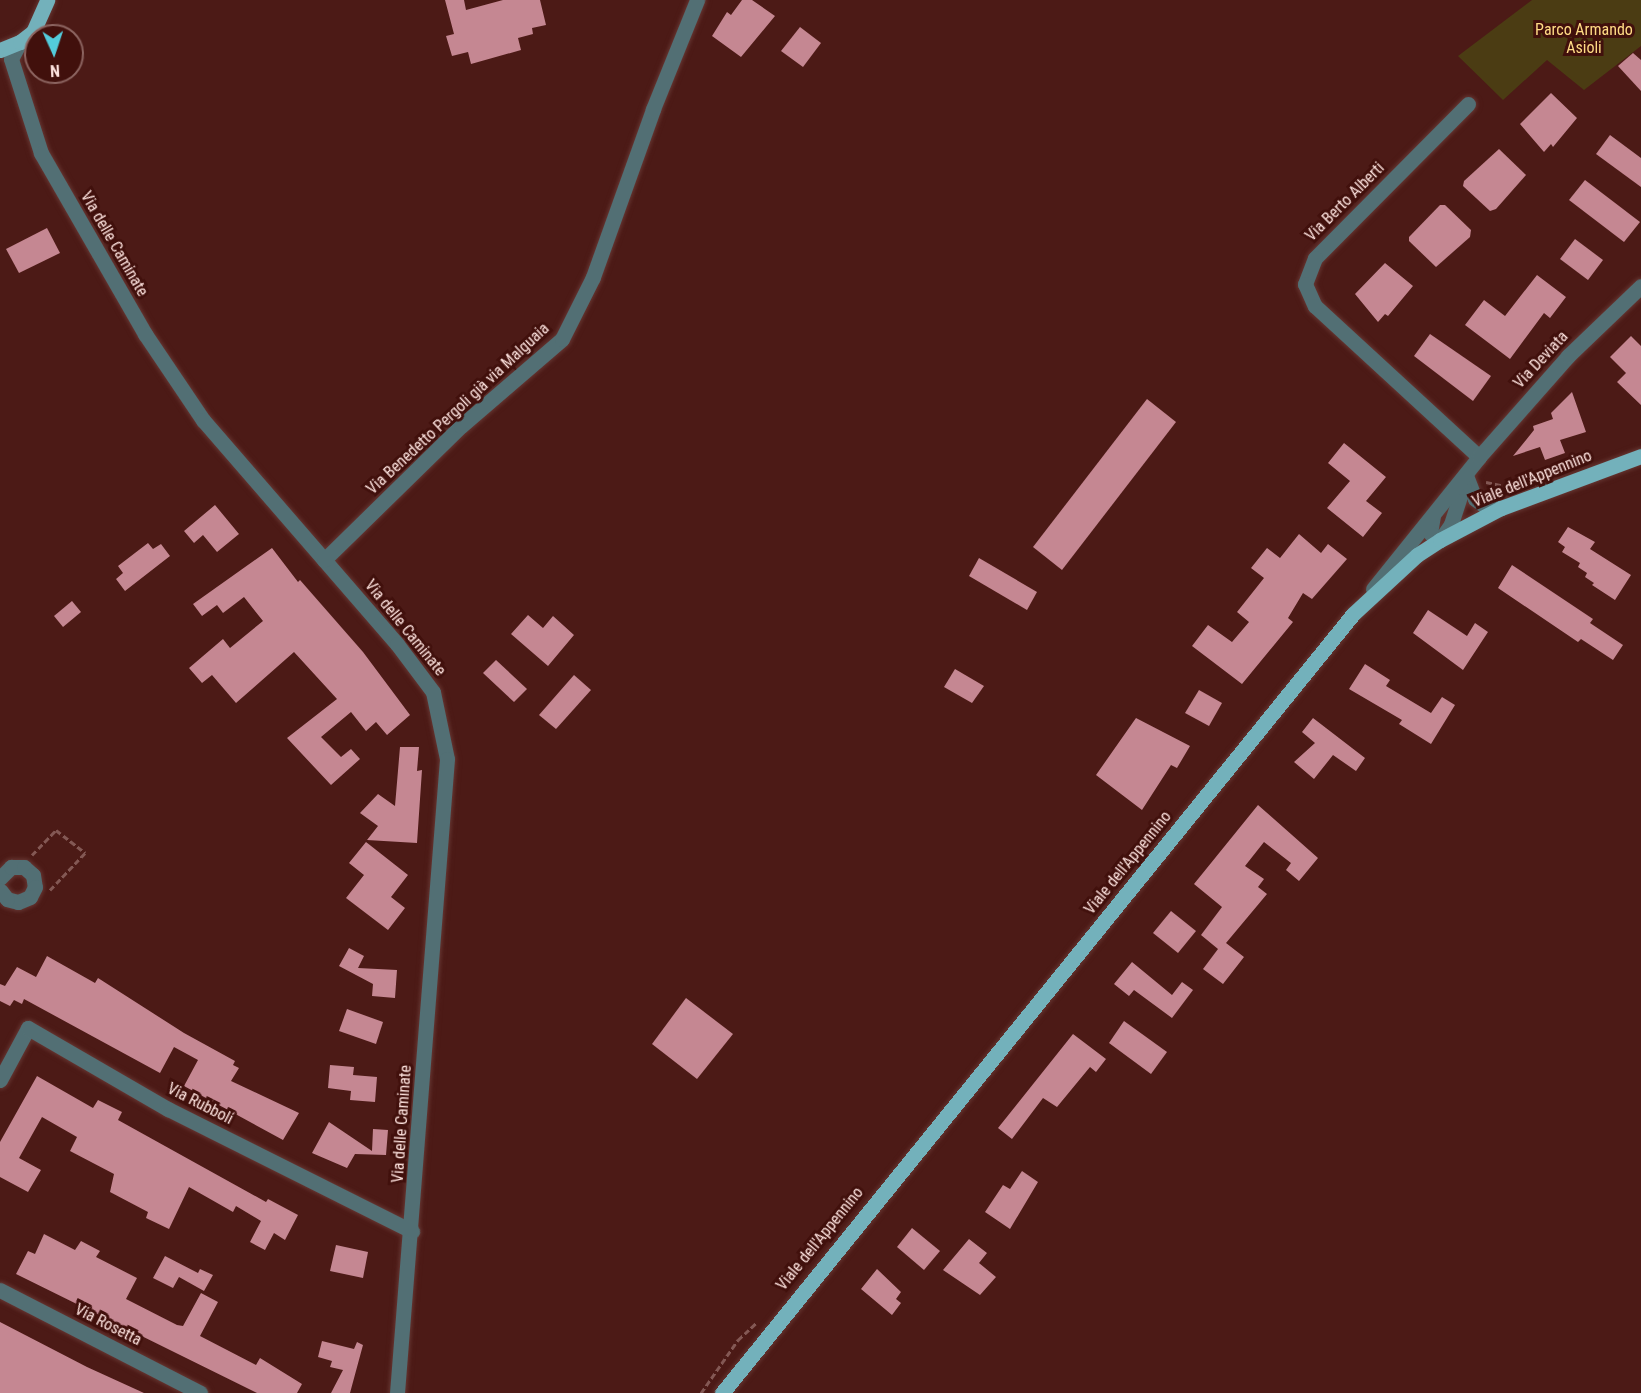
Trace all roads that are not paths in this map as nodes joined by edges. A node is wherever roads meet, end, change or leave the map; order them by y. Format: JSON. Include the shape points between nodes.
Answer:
{"nodes":[{"id":1,"x":48,"y":0,"type":"edge"},
{"id":2,"x":697,"y":0,"type":"edge"},
{"id":3,"x":4,"y":54,"type":"edge"},
{"id":4,"x":1468,"y":104,"type":"dead end"},
{"id":5,"x":1641,"y":286,"type":"edge"},
{"id":6,"x":1641,"y":456,"type":"edge"},
{"id":7,"x":1473,"y":466,"type":"junction"},
{"id":8,"x":1501,"y":508,"type":"junction"},
{"id":9,"x":1433,"y":515,"type":"junction"},
{"id":10,"x":1440,"y":540,"type":"junction"},
{"id":11,"x":324,"y":560,"type":"junction"},
{"id":12,"x":1353,"y":614,"type":"junction"},
{"id":13,"x":7,"y":870,"type":"edge"},
{"id":14,"x":2,"y":897,"type":"edge"},
{"id":15,"x":0,"y":1080,"type":"edge"},
{"id":16,"x":412,"y":1231,"type":"junction"},
{"id":17,"x":0,"y":1290,"type":"edge"},
{"id":18,"x":200,"y":1393,"type":"edge"},
{"id":19,"x":397,"y":1393,"type":"edge"},
{"id":20,"x":722,"y":1393,"type":"edge"}],
"edges":[{"from":1,"to":3,"type":"main road","via":[[42,18]]},
{"from":2,"to":11,"type":"street","name":"Via Benedetto Pergoli già via Malguaia","via":[[593,277],[562,339],[461,426]]},
{"from":3,"to":11,"type":"street","name":"Via delle Caminate","via":[[41,153],[146,334],[203,420]]},
{"from":4,"to":7,"type":"street","name":"Via Berto Alberti","via":[[1315,258],[1305,284],[1316,306]]},
{"from":5,"to":7,"type":"street","name":"Via Deviata","via":[[1568,356]]},
{"from":6,"to":8,"type":"main road","name":"Viale dell'Appennino"},
{"from":7,"to":8,"type":"street","via":[[1475,499],[1486,507]]},
{"from":7,"to":9,"type":"street","name":"Via Deviata"},
{"from":7,"to":10,"type":"street","name":"Via Deviata"},
{"from":8,"to":10,"type":"main road","name":"Viale dell'Appennino"},
{"from":9,"to":10,"type":"street","via":[[1430,533]]},
{"from":9,"to":12,"type":"street","name":"Via Deviata"},
{"from":10,"to":12,"type":"main road","name":"Viale dell'Appennino","via":[[1417,555]]},
{"from":11,"to":16,"type":"street","name":"Via delle Caminate","via":[[434,692],[447,759]]},
{"from":12,"to":20,"type":"main road","name":"Viale dell'Appennino"},
{"from":13,"to":14,"type":"street","via":[[29,870],[35,880],[30,897],[18,902]]},
{"from":15,"to":16,"type":"street","name":"Via Rubboli","via":[[28,1028],[168,1109]]},
{"from":16,"to":19,"type":"street","name":"Via delle Caminate"},
{"from":17,"to":18,"type":"street","name":"Via Rosetta"}]}
